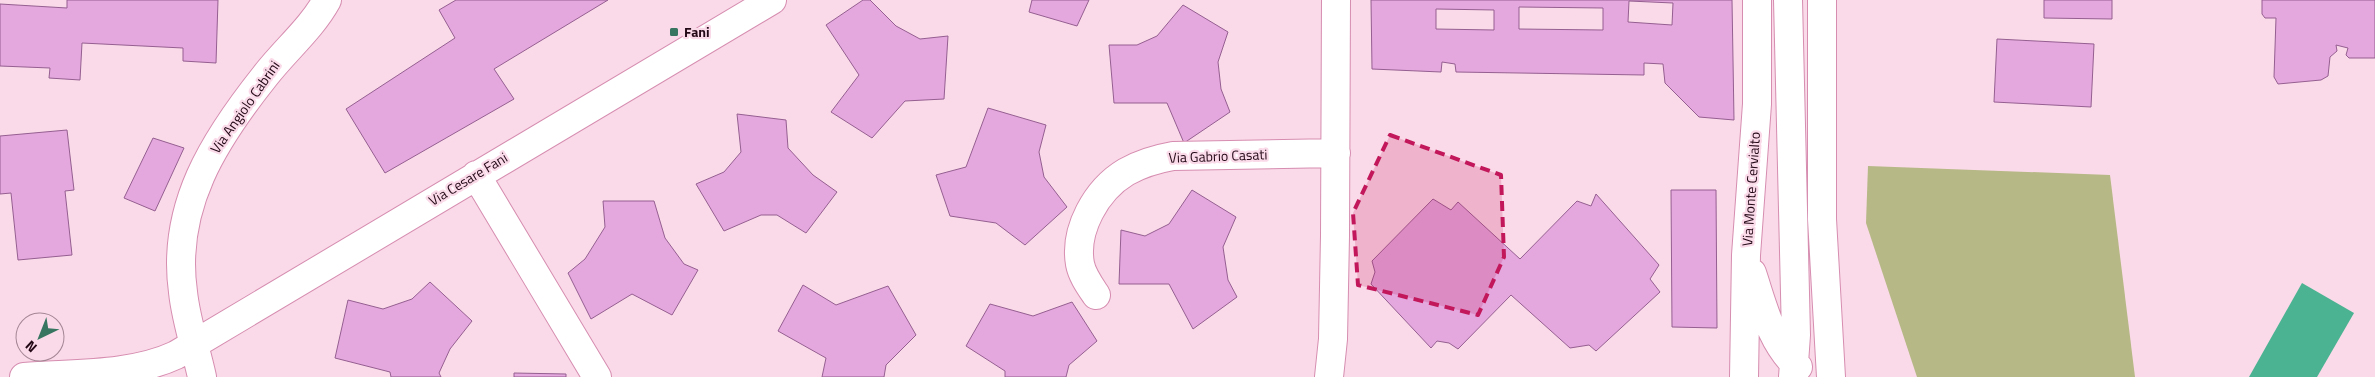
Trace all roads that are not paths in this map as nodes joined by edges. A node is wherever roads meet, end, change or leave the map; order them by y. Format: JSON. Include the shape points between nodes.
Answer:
{"nodes":[{"id":1,"x":327,"y":0,"type":"edge"},
{"id":2,"x":772,"y":0,"type":"edge"},
{"id":3,"x":1336,"y":0,"type":"edge"},
{"id":4,"x":1758,"y":0,"type":"edge"},
{"id":5,"x":1788,"y":0,"type":"edge"},
{"id":6,"x":1822,"y":0,"type":"edge"},
{"id":7,"x":1336,"y":153,"type":"junction"},
{"id":8,"x":476,"y":175,"type":"junction"},
{"id":9,"x":1746,"y":255,"type":"junction"},
{"id":10,"x":1096,"y":295,"type":"dead end"},
{"id":11,"x":195,"y":344,"type":"junction"},
{"id":12,"x":1799,"y":373,"type":"edge"},
{"id":13,"x":24,"y":377,"type":"edge"},
{"id":14,"x":202,"y":377,"type":"edge"},
{"id":15,"x":596,"y":377,"type":"edge"},
{"id":16,"x":1329,"y":377,"type":"edge"},
{"id":17,"x":1744,"y":377,"type":"edge"},
{"id":18,"x":1831,"y":377,"type":"edge"}],
"edges":[{"from":1,"to":11,"type":"street","name":"Via Angiolo Cabrini","via":[[308,28],[276,62],[235,116],[197,182],[183,226],[180,260],[183,293]]},
{"from":2,"to":8,"type":"street","name":"Via Cesare Fani"},
{"from":3,"to":7,"type":"street"},
{"from":4,"to":9,"type":"street","name":"Via Monte Cervialto","via":[[1757,104]]},
{"from":5,"to":12,"type":"street"},
{"from":6,"to":18,"type":"street","via":[[1822,219]]},
{"from":7,"to":10,"type":"street","name":"Via Gabrio Casati","via":[[1173,156],[1156,159],[1125,173],[1100,197],[1084,226],[1080,265]]},
{"from":7,"to":16,"type":"street","via":[[1333,339]]},
{"from":8,"to":11,"type":"street","name":"Via Cesare Fani"},
{"from":8,"to":15,"type":"street"},
{"from":9,"to":12,"type":"street","via":[[1772,332]]},
{"from":9,"to":17,"type":"street","name":"Via Monte Cervialto"},
{"from":11,"to":13,"type":"street","name":"Via Cesare Fani","via":[[161,362],[147,365]]},
{"from":11,"to":14,"type":"street"}]}
